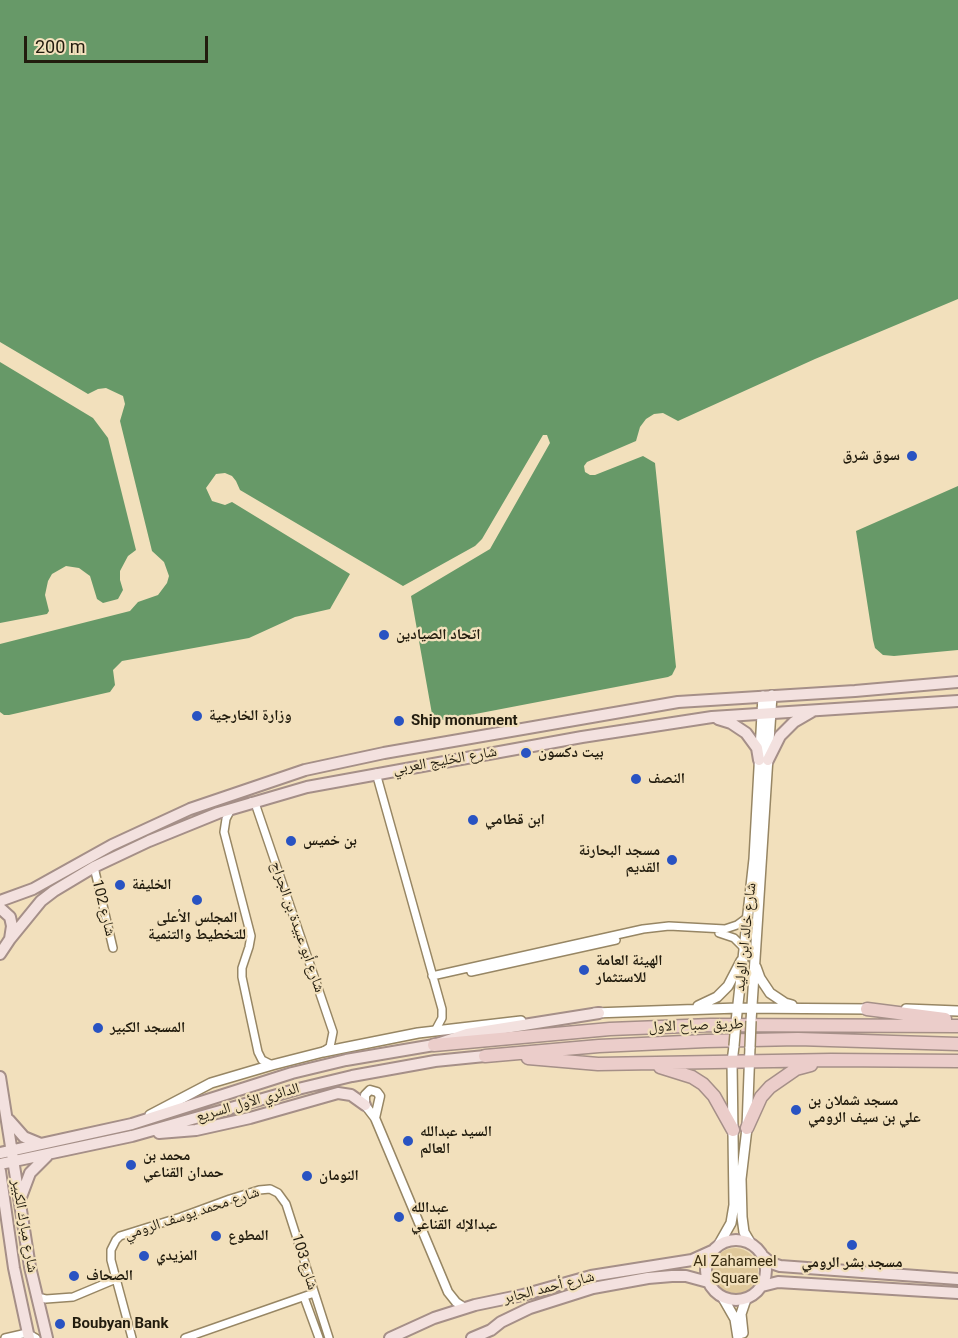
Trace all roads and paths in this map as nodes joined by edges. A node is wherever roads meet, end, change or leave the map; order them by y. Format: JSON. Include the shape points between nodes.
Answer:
{"nodes":[{"id":1,"x":958,"y":682,"type":"edge"},
{"id":2,"x":767,"y":695,"type":"junction"},
{"id":3,"x":958,"y":702,"type":"edge"},
{"id":4,"x":816,"y":710,"type":"junction"},
{"id":5,"x":766,"y":712,"type":"junction"},
{"id":6,"x":712,"y":717,"type":"junction"},
{"id":7,"x":764,"y":760,"type":"junction"},
{"id":8,"x":376,"y":773,"type":"junction"},
{"id":9,"x":251,"y":802,"type":"junction"},
{"id":10,"x":232,"y":808,"type":"junction"},
{"id":11,"x":94,"y":867,"type":"junction"},
{"id":12,"x":0,"y":901,"type":"edge"},
{"id":13,"x":0,"y":908,"type":"edge"},
{"id":14,"x":748,"y":916,"type":"junction"},
{"id":15,"x":721,"y":931,"type":"junction"},
{"id":16,"x":10,"y":939,"type":"junction"},
{"id":17,"x":113,"y":948,"type":"dead end"},
{"id":18,"x":744,"y":953,"type":"junction"},
{"id":19,"x":1,"y":954,"type":"edge"},
{"id":20,"x":754,"y":961,"type":"junction"},
{"id":21,"x":433,"y":978,"type":"junction"},
{"id":22,"x":738,"y":1008,"type":"junction"},
{"id":23,"x":752,"y":1008,"type":"junction"},
{"id":24,"x":803,"y":1008,"type":"junction"},
{"id":25,"x":688,"y":1009,"type":"junction"},
{"id":26,"x":867,"y":1009,"type":"junction"},
{"id":27,"x":958,"y":1011,"type":"edge"},
{"id":28,"x":599,"y":1013,"type":"junction"},
{"id":29,"x":958,"y":1020,"type":"edge"},
{"id":30,"x":958,"y":1026,"type":"edge"},
{"id":31,"x":435,"y":1031,"type":"junction"},
{"id":32,"x":958,"y":1044,"type":"edge"},
{"id":33,"x":434,"y":1045,"type":"junction"},
{"id":34,"x":323,"y":1052,"type":"junction"},
{"id":35,"x":491,"y":1056,"type":"junction"},
{"id":36,"x":831,"y":1060,"type":"junction"},
{"id":37,"x":958,"y":1061,"type":"edge"},
{"id":38,"x":732,"y":1062,"type":"junction"},
{"id":39,"x":749,"y":1062,"type":"junction"},
{"id":40,"x":644,"y":1063,"type":"junction"},
{"id":41,"x":272,"y":1065,"type":"junction"},
{"id":42,"x":0,"y":1077,"type":"edge"},
{"id":43,"x":365,"y":1105,"type":"junction"},
{"id":44,"x":7,"y":1114,"type":"junction"},
{"id":45,"x":375,"y":1119,"type":"junction"},
{"id":46,"x":747,"y":1128,"type":"junction"},
{"id":47,"x":132,"y":1130,"type":"junction"},
{"id":48,"x":733,"y":1130,"type":"junction"},
{"id":49,"x":49,"y":1148,"type":"junction"},
{"id":50,"x":0,"y":1153,"type":"edge"},
{"id":51,"x":13,"y":1156,"type":"junction"},
{"id":52,"x":0,"y":1164,"type":"edge"},
{"id":53,"x":0,"y":1171,"type":"edge"},
{"id":54,"x":274,"y":1191,"type":"joint"},
{"id":55,"x":2,"y":1202,"type":"edge"},
{"id":56,"x":20,"y":1203,"type":"junction"},
{"id":57,"x":752,"y":1244,"type":"junction"},
{"id":58,"x":715,"y":1248,"type":"junction"},
{"id":59,"x":764,"y":1257,"type":"junction"},
{"id":60,"x":669,"y":1264,"type":"junction"},
{"id":61,"x":792,"y":1267,"type":"junction"},
{"id":62,"x":672,"y":1276,"type":"junction"},
{"id":63,"x":116,"y":1279,"type":"junction"},
{"id":64,"x":958,"y":1279,"type":"edge"},
{"id":65,"x":708,"y":1282,"type":"junction"},
{"id":66,"x":785,"y":1282,"type":"junction"},
{"id":67,"x":762,"y":1286,"type":"junction"},
{"id":68,"x":448,"y":1292,"type":"junction"},
{"id":69,"x":314,"y":1293,"type":"junction"},
{"id":70,"x":958,"y":1293,"type":"edge"},
{"id":71,"x":37,"y":1297,"type":"junction"},
{"id":72,"x":304,"y":1297,"type":"junction"},
{"id":73,"x":723,"y":1298,"type":"junction"},
{"id":74,"x":746,"y":1299,"type":"junction"},
{"id":75,"x":495,"y":1302,"type":"junction"},
{"id":76,"x":465,"y":1308,"type":"junction"},
{"id":77,"x":442,"y":1315,"type":"junction"},
{"id":78,"x":501,"y":1322,"type":"junction"},
{"id":79,"x":410,"y":1333,"type":"edge"},
{"id":80,"x":488,"y":1334,"type":"edge"},
{"id":81,"x":31,"y":1336,"type":"edge"},
{"id":82,"x":5,"y":1338,"type":"edge"},
{"id":83,"x":46,"y":1338,"type":"edge"},
{"id":84,"x":132,"y":1338,"type":"edge"},
{"id":85,"x":185,"y":1338,"type":"edge"},
{"id":86,"x":319,"y":1338,"type":"edge"},
{"id":87,"x":328,"y":1338,"type":"edge"},
{"id":88,"x":390,"y":1338,"type":"edge"},
{"id":89,"x":472,"y":1338,"type":"edge"},
{"id":90,"x":738,"y":1338,"type":"edge"},
{"id":91,"x":743,"y":1338,"type":"edge"}],
"edges":[{"from":1,"to":2,"type":"main road","name":"شارع الخليج العربي"},
{"from":2,"to":5,"type":"main road","name":"شارع خالد ابن الوليد"},
{"from":2,"to":12,"type":"main road","name":"شارع الخليج العربي","via":[[678,702],[305,770],[190,809],[112,845],[33,889]]},
{"from":3,"to":4,"type":"main road","name":"شارع الخليج العربي"},
{"from":4,"to":5,"type":"main road","name":"شارع الخليج العربي"},
{"from":4,"to":7,"type":"main road","via":[[789,727]]},
{"from":5,"to":6,"type":"main road","name":"شارع الخليج العربي"},
{"from":5,"to":7,"type":"main road","name":"شارع خالد ابن الوليد"},
{"from":6,"to":7,"type":"main road","via":[[741,729]]},
{"from":6,"to":8,"type":"main road","name":"شارع الخليج العربي"},
{"from":7,"to":14,"type":"main road","name":"شارع خالد ابن الوليد"},
{"from":7,"to":20,"type":"main road","name":"شارع خالد ابن الوليد"},
{"from":8,"to":9,"type":"main road","name":"شارع الخليج العربي"},
{"from":8,"to":21,"type":"street"},
{"from":9,"to":10,"type":"main road","name":"شارع الخليج العربي"},
{"from":9,"to":34,"type":"street","name":"شارع أبو عبيدة بن الجراح","via":[[256,806],[333,1032],[330,1047]]},
{"from":10,"to":11,"type":"main road","name":"شارع الخليج العربي"},
{"from":10,"to":41,"type":"street","via":[[224,832],[251,936],[242,977],[258,1052]]},
{"from":11,"to":16,"type":"main road","name":"شارع الخليج العربي","via":[[40,901]]},
{"from":11,"to":17,"type":"street","name":"شارع 102"},
{"from":13,"to":16,"type":"main road","via":[[11,921]]},
{"from":14,"to":15,"type":"street"},
{"from":14,"to":18,"type":"main road","name":"شارع خالد ابن الوليد"},
{"from":15,"to":18,"type":"street","via":[[734,938]]},
{"from":15,"to":21,"type":"street","via":[[669,926],[644,929]]},
{"from":16,"to":19,"type":"main road","name":"شارع الخليج العربي"},
{"from":18,"to":22,"type":"main road","name":"شارع خالد ابن الوليد"},
{"from":18,"to":25,"type":"main road","via":[[728,986],[717,998]]},
{"from":20,"to":23,"type":"main road","name":"شارع خالد ابن الوليد"},
{"from":20,"to":24,"type":"main road","via":[[770,993],[785,1004]]},
{"from":21,"to":31,"type":"street","via":[[442,1013]]},
{"from":22,"to":23,"type":"main road","name":"طريق صباح الاول"},
{"from":22,"to":25,"type":"main road","name":"طريق صباح الاول"},
{"from":22,"to":38,"type":"main road","name":"شارع خالد ابن الوليد","bridge":true},
{"from":23,"to":24,"type":"main road","name":"طريق صباح الاول"},
{"from":23,"to":39,"type":"main road","name":"شارع خالد ابن الوليد","bridge":true},
{"from":24,"to":26,"type":"main road","name":"طريق صباح الاول"},
{"from":25,"to":28,"type":"main road","name":"طريق صباح الاول"},
{"from":26,"to":27,"type":"main road","name":"طريق صباح الاول"},
{"from":26,"to":29,"type":"highway"},
{"from":28,"to":31,"type":"main road","name":"طريق صباح الاول"},
{"from":28,"to":33,"type":"main road","name":"الدائري الأول السريع","via":[[467,1034]]},
{"from":30,"to":33,"type":"highway","name":"طريق صباح الاول","via":[[711,1025],[610,1029]]},
{"from":31,"to":34,"type":"main road","name":"الدائري الأول السريع"},
{"from":32,"to":35,"type":"highway","name":"طريق صباح الاول","via":[[775,1040],[599,1046]]},
{"from":33,"to":47,"type":"main road","name":"الدائري الأول السريع","via":[[292,1073]]},
{"from":34,"to":41,"type":"main road","name":"الدائري الأول السريع"},
{"from":35,"to":40,"type":"highway","via":[[598,1064]]},
{"from":35,"to":47,"type":"main road","name":"الدائري الأول السريع","via":[[435,1061],[352,1076]]},
{"from":36,"to":37,"type":"highway"},
{"from":36,"to":39,"type":"highway"},
{"from":36,"to":46,"type":"highway","via":[[796,1069],[780,1078],[761,1097]]},
{"from":38,"to":39,"type":"highway"},
{"from":38,"to":40,"type":"highway"},
{"from":38,"to":48,"type":"main road","name":"شارع خالد ابن الوليد"},
{"from":39,"to":46,"type":"main road","name":"شارع خالد ابن الوليد"},
{"from":40,"to":48,"type":"highway","via":[[680,1072],[703,1084]]},
{"from":41,"to":47,"type":"main road","name":"الدائري الأول السريع","via":[[206,1086]]},
{"from":42,"to":44,"type":"main road","name":"شارع مبارك الكبير"},
{"from":43,"to":45,"type":"street"},
{"from":43,"to":45,"type":"street","via":[[366,1092],[377,1092],[380,1099]]},
{"from":43,"to":47,"type":"main road","via":[[351,1095],[338,1093],[196,1130]]},
{"from":44,"to":49,"type":"main road","via":[[18,1132]]},
{"from":44,"to":51,"type":"main road","name":"شارع مبارك الكبير"},
{"from":45,"to":68,"type":"street"},
{"from":46,"to":57,"type":"main road","name":"شارع خالد ابن الوليد","via":[[741,1179],[742,1217],[744,1232]]},
{"from":47,"to":49,"type":"main road","name":"الدائري الأول السريع"},
{"from":48,"to":58,"type":"main road","name":"شارع خالد ابن الوليد","via":[[733,1215]]},
{"from":49,"to":51,"type":"main road","name":"الدائري الأول السريع"},
{"from":49,"to":56,"type":"main road","via":[[23,1186]]},
{"from":50,"to":51,"type":"main road"},
{"from":51,"to":52,"type":"main road"},
{"from":51,"to":56,"type":"main road","name":"شارع مبارك الكبير"},
{"from":53,"to":55,"type":"main road","name":"شارع مبارك الكبير"},
{"from":54,"to":63,"type":"street","name":"شارع محمد يوسف الرومي","via":[[259,1190],[120,1236],[110,1254]]},
{"from":54,"to":69,"type":"street","name":"شارع 103","via":[[286,1204]]},
{"from":55,"to":81,"type":"main road","name":"شارع مبارك الكبير"},
{"from":56,"to":71,"type":"main road","name":"شارع مبارك الكبير"},
{"from":57,"to":58,"type":"main road","via":[[731,1240]]},
{"from":57,"to":59,"type":"main road"},
{"from":58,"to":60,"type":"main road","name":"شارع أحمد الجابر","via":[[692,1260]]},
{"from":58,"to":65,"type":"main road","via":[[706,1263]]},
{"from":59,"to":61,"type":"main road","via":[[771,1263]]},
{"from":59,"to":67,"type":"main road","via":[[766,1275]]},
{"from":60,"to":62,"type":"main road","via":[[675,1269]]},
{"from":60,"to":75,"type":"main road","name":"شارع أحمد الجابر","via":[[591,1276]]},
{"from":61,"to":64,"type":"main road"},
{"from":61,"to":66,"type":"main road","via":[[783,1275]]},
{"from":62,"to":65,"type":"main road","name":"شارع أحمد الجابر"},
{"from":62,"to":78,"type":"main road","name":"شارع أحمد الجابر","via":[[593,1288],[530,1308]]},
{"from":63,"to":71,"type":"street","via":[[73,1297]]},
{"from":63,"to":84,"type":"street","name":"شارع محمد يوسف الرومي"},
{"from":65,"to":73,"type":"main road"},
{"from":66,"to":67,"type":"main road"},
{"from":66,"to":70,"type":"main road"},
{"from":67,"to":74,"type":"main road"},
{"from":68,"to":76,"type":"street"},
{"from":68,"to":77,"type":"street","via":[[449,1304]]},
{"from":69,"to":72,"type":"street"},
{"from":69,"to":87,"type":"street","name":"شارع 103"},
{"from":71,"to":83,"type":"main road","name":"شارع مبارك الكبير"},
{"from":72,"to":85,"type":"street"},
{"from":72,"to":86,"type":"street","name":"شارع 103"},
{"from":73,"to":74,"type":"main road"},
{"from":73,"to":90,"type":"main road","via":[[735,1319]]},
{"from":74,"to":91,"type":"main road","via":[[741,1314]]},
{"from":75,"to":76,"type":"main road","name":"شارع أحمد الجابر"},
{"from":75,"to":78,"type":"main road","via":[[506,1309]]},
{"from":76,"to":77,"type":"main road","name":"شارع أحمد الجابر"},
{"from":77,"to":79,"type":"main road","name":"شارع أحمد الجابر"},
{"from":78,"to":80,"type":"main road","name":"شارع أحمد الجابر"},
{"from":79,"to":88,"type":"main road","name":"شارع أحمد الجابر"},
{"from":80,"to":89,"type":"main road","name":"شارع أحمد الجابر"},
{"from":81,"to":82,"type":"street"}]}
